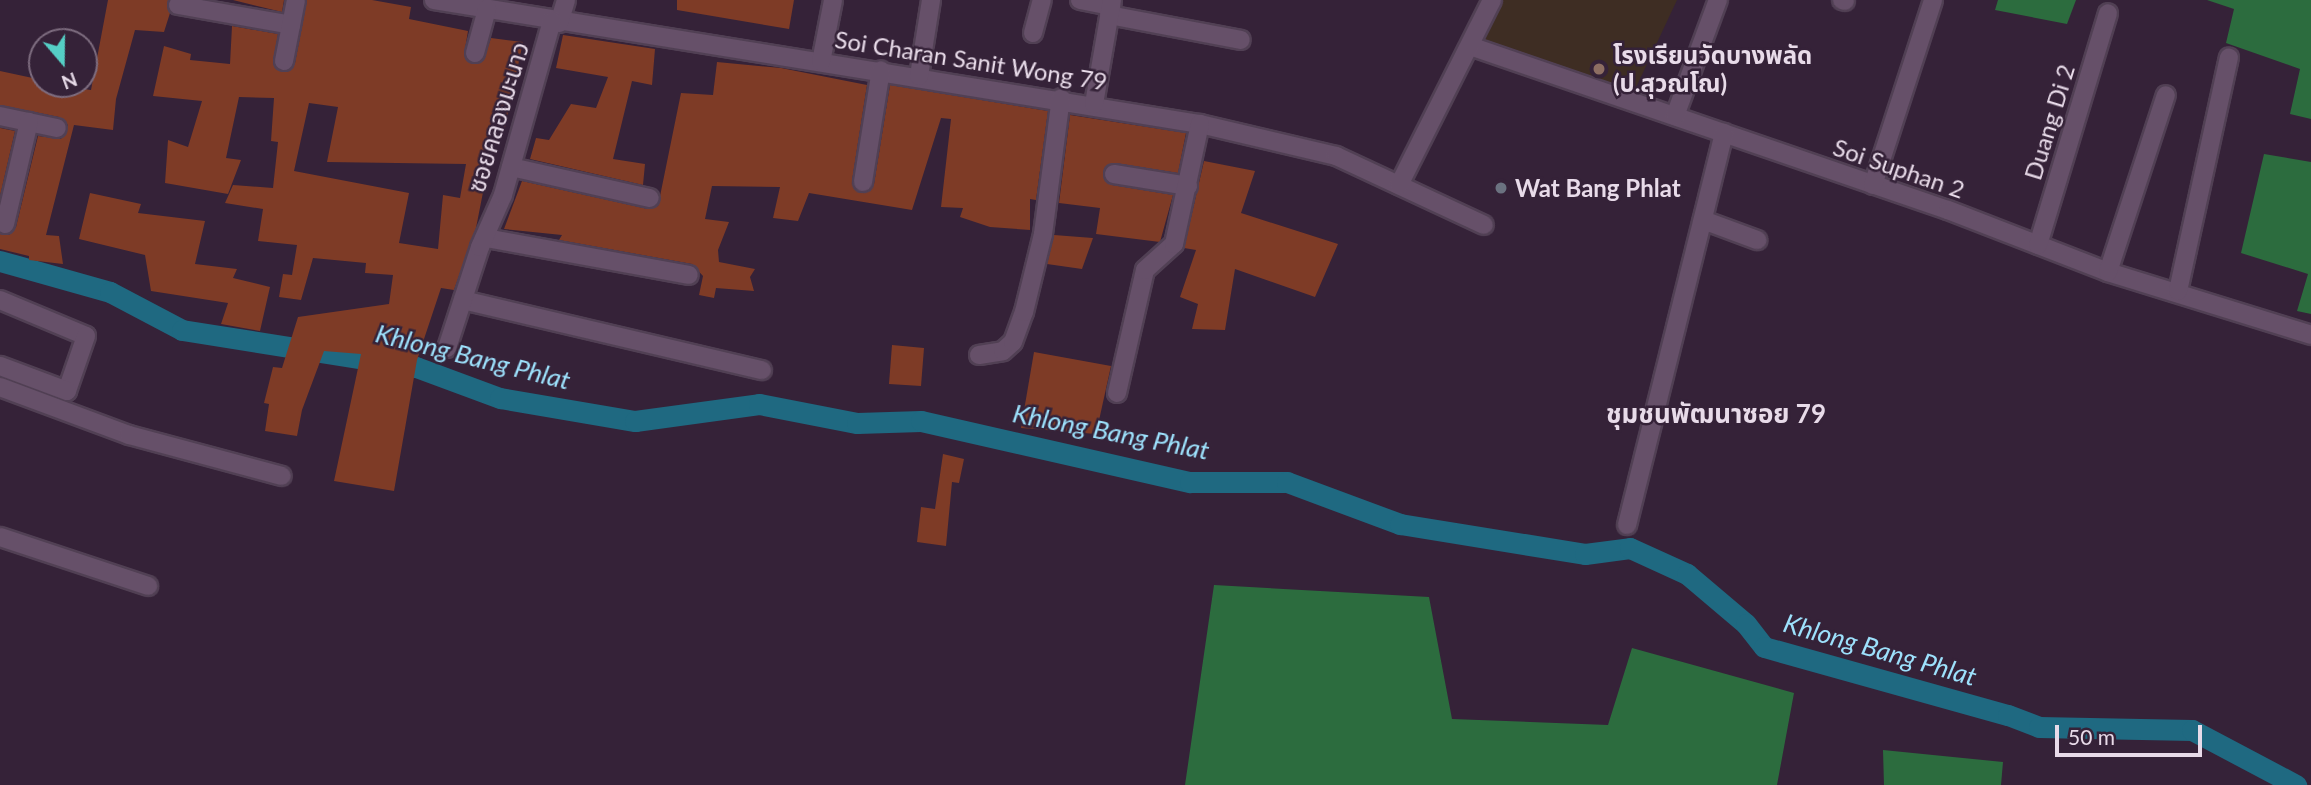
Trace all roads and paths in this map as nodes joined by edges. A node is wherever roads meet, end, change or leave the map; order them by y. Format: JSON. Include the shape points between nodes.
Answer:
{"nodes":[{"id":1,"x":296,"y":0,"type":"edge"},
{"id":2,"x":434,"y":0,"type":"edge"},
{"id":3,"x":566,"y":0,"type":"edge"},
{"id":4,"x":833,"y":0,"type":"edge"},
{"id":5,"x":931,"y":0,"type":"edge"},
{"id":6,"x":1042,"y":0,"type":"edge"},
{"id":7,"x":1080,"y":0,"type":"edge"},
{"id":8,"x":1492,"y":0,"type":"edge"},
{"id":9,"x":1718,"y":0,"type":"edge"},
{"id":10,"x":1933,"y":0,"type":"edge"},
{"id":11,"x":178,"y":5,"type":"dead end"},
{"id":12,"x":1111,"y":7,"type":"edge"},
{"id":13,"x":487,"y":9,"type":"junction"},
{"id":14,"x":2108,"y":13,"type":"dead end"},
{"id":15,"x":556,"y":22,"type":"junction"},
{"id":16,"x":291,"y":25,"type":"junction"},
{"id":17,"x":1033,"y":33,"type":"dead end"},
{"id":18,"x":1241,"y":40,"type":"dead end"},
{"id":19,"x":1470,"y":46,"type":"junction"},
{"id":20,"x":475,"y":53,"type":"dead end"},
{"id":21,"x":2229,"y":57,"type":"dead end"},
{"id":22,"x":284,"y":61,"type":"dead end"},
{"id":23,"x":821,"y":62,"type":"junction"},
{"id":24,"x":881,"y":70,"type":"junction"},
{"id":25,"x":919,"y":76,"type":"junction"},
{"id":26,"x":2166,"y":95,"type":"dead end"},
{"id":27,"x":1061,"y":98,"type":"junction"},
{"id":28,"x":1094,"y":104,"type":"junction"},
{"id":29,"x":0,"y":116,"type":"edge"},
{"id":30,"x":1675,"y":116,"type":"junction"},
{"id":31,"x":29,"y":122,"type":"junction"},
{"id":32,"x":1200,"y":124,"type":"junction"},
{"id":33,"x":57,"y":128,"type":"dead end"},
{"id":34,"x":1724,"y":133,"type":"junction"},
{"id":35,"x":511,"y":167,"type":"junction"},
{"id":36,"x":1114,"y":174,"type":"dead end"},
{"id":37,"x":863,"y":182,"type":"dead end"},
{"id":38,"x":1399,"y":185,"type":"junction"},
{"id":39,"x":1873,"y":185,"type":"junction"},
{"id":40,"x":1188,"y":186,"type":"junction"},
{"id":41,"x":650,"y":198,"type":"dead end"},
{"id":42,"x":1703,"y":220,"type":"junction"},
{"id":43,"x":5,"y":224,"type":"dead end"},
{"id":44,"x":1484,"y":225,"type":"dead end"},
{"id":45,"x":488,"y":232,"type":"junction"},
{"id":46,"x":1756,"y":240,"type":"dead end"},
{"id":47,"x":2038,"y":245,"type":"junction"},
{"id":48,"x":2108,"y":272,"type":"junction"},
{"id":49,"x":689,"y":275,"type":"dead end"},
{"id":50,"x":2178,"y":291,"type":"junction"},
{"id":51,"x":0,"y":300,"type":"edge"},
{"id":52,"x":463,"y":300,"type":"junction"},
{"id":53,"x":2311,"y":335,"type":"edge"},
{"id":54,"x":447,"y":348,"type":"dead end"},
{"id":55,"x":979,"y":355,"type":"dead end"},
{"id":56,"x":0,"y":366,"type":"edge"},
{"id":57,"x":762,"y":370,"type":"dead end"},
{"id":58,"x":0,"y":387,"type":"edge"},
{"id":59,"x":1117,"y":393,"type":"dead end"},
{"id":60,"x":282,"y":476,"type":"dead end"},
{"id":61,"x":1627,"y":525,"type":"dead end"},
{"id":62,"x":0,"y":537,"type":"edge"},
{"id":63,"x":149,"y":586,"type":"dead end"}],
"edges":[{"from":1,"to":16,"type":"street"},
{"from":2,"to":13,"type":"street","name":"Soi Charan Sanit Wong 79"},
{"from":3,"to":15,"type":"street","name":"ซอยคลองมะนาว"},
{"from":4,"to":23,"type":"street"},
{"from":5,"to":25,"type":"street"},
{"from":6,"to":17,"type":"street"},
{"from":7,"to":12,"type":"street"},
{"from":8,"to":19,"type":"street"},
{"from":9,"to":30,"type":"street"},
{"from":10,"to":39,"type":"street"},
{"from":11,"to":16,"type":"street"},
{"from":12,"to":18,"type":"street"},
{"from":12,"to":28,"type":"street"},
{"from":13,"to":15,"type":"street","name":"Soi Charan Sanit Wong 79"},
{"from":13,"to":20,"type":"street"},
{"from":14,"to":47,"type":"street","name":"Duang Di 2"},
{"from":15,"to":23,"type":"street","name":"Soi Charan Sanit Wong 79"},
{"from":15,"to":35,"type":"street","name":"ซอยคลองมะนาว"},
{"from":16,"to":22,"type":"street"},
{"from":19,"to":30,"type":"street","name":"Soi Suphan 2"},
{"from":19,"to":38,"type":"street"},
{"from":21,"to":50,"type":"street"},
{"from":23,"to":24,"type":"street","name":"Soi Charan Sanit Wong 79"},
{"from":24,"to":25,"type":"street","name":"Soi Charan Sanit Wong 79"},
{"from":24,"to":37,"type":"street"},
{"from":25,"to":27,"type":"street","name":"Soi Charan Sanit Wong 79"},
{"from":26,"to":48,"type":"street"},
{"from":27,"to":28,"type":"street","name":"Soi Charan Sanit Wong 79"},
{"from":27,"to":55,"type":"street","via":[[1043,234],[1024,312],[1013,342],[1003,351]]},
{"from":28,"to":32,"type":"street","name":"Soi Charan Sanit Wong 79"},
{"from":29,"to":31,"type":"street"},
{"from":30,"to":34,"type":"street","name":"Soi Suphan 2"},
{"from":31,"to":33,"type":"street"},
{"from":31,"to":43,"type":"street"},
{"from":32,"to":38,"type":"street","name":"Soi Charan Sanit Wong 79","via":[[1325,152]]},
{"from":32,"to":40,"type":"street"},
{"from":34,"to":39,"type":"street","name":"Soi Suphan 2"},
{"from":34,"to":42,"type":"street"},
{"from":35,"to":41,"type":"street"},
{"from":35,"to":45,"type":"street","name":"ซอยคลองมะนาว"},
{"from":36,"to":40,"type":"street"},
{"from":38,"to":44,"type":"street","name":"Soi Charan Sanit Wong 79"},
{"from":39,"to":47,"type":"street","name":"Soi Suphan 2"},
{"from":40,"to":59,"type":"street","via":[[1174,244],[1145,270]]},
{"from":42,"to":46,"type":"street"},
{"from":42,"to":61,"type":"street"},
{"from":45,"to":49,"type":"street"},
{"from":45,"to":52,"type":"street","name":"ซอยคลองมะนาว"},
{"from":47,"to":48,"type":"street","name":"Soi Suphan 2"},
{"from":48,"to":50,"type":"street","name":"Soi Suphan 2"},
{"from":50,"to":53,"type":"street","name":"Soi Suphan 2"},
{"from":51,"to":56,"type":"street","via":[[86,336],[67,391]]},
{"from":52,"to":54,"type":"street","name":"ซอยคลองมะนาว"},
{"from":52,"to":57,"type":"street"},
{"from":58,"to":60,"type":"street","via":[[130,435]]},
{"from":62,"to":63,"type":"street"}]}
